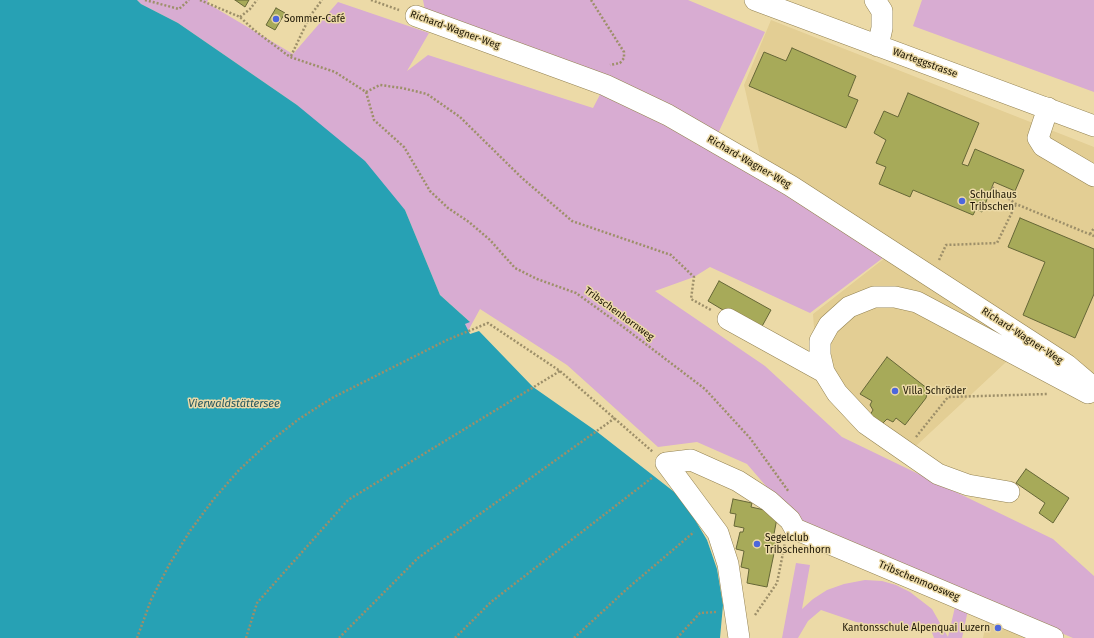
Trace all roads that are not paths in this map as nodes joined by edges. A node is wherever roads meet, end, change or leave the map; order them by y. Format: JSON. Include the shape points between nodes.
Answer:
{"nodes":[{"id":1,"x":755,"y":0,"type":"edge"},
{"id":2,"x":875,"y":0,"type":"edge"},
{"id":3,"x":416,"y":16,"type":"road end"},
{"id":4,"x":878,"y":46,"type":"junction"},
{"id":5,"x":1048,"y":108,"type":"junction"},
{"id":6,"x":1094,"y":126,"type":"edge"},
{"id":7,"x":1094,"y":176,"type":"edge"},
{"id":8,"x":728,"y":319,"type":"road end"},
{"id":9,"x":824,"y":372,"type":"junction"},
{"id":10,"x":1094,"y":388,"type":"edge"},
{"id":11,"x":1094,"y":395,"type":"edge"},
{"id":12,"x":1009,"y":492,"type":"dead end"},
{"id":13,"x":739,"y":638,"type":"edge"},
{"id":14,"x":1052,"y":638,"type":"edge"}],
"edges":[{"from":1,"to":4,"type":"street","name":"Warteggstrasse"},
{"from":2,"to":4,"type":"street","via":[[882,11]]},
{"from":3,"to":10,"type":"street","name":"Richard-Wagner-Weg","via":[[605,85],[668,115],[791,186],[1067,365]]},
{"from":4,"to":5,"type":"street","name":"Warteggstrasse"},
{"from":5,"to":6,"type":"street","name":"Warteggstrasse"},
{"from":5,"to":7,"type":"street","via":[[1038,138],[1043,146]]},
{"from":8,"to":9,"type":"street"},
{"from":9,"to":11,"type":"street","via":[[820,341],[829,325],[848,306],[874,297],[895,297],[917,302],[1084,393]]},
{"from":9,"to":12,"type":"street","via":[[837,393],[866,424],[938,474],[968,485]]},
{"from":13,"to":14,"type":"street","name":"Tribschenmoosweg","via":[[728,564],[718,533],[661,469],[691,460],[738,481],[769,501],[790,520],[795,529]]}]}
